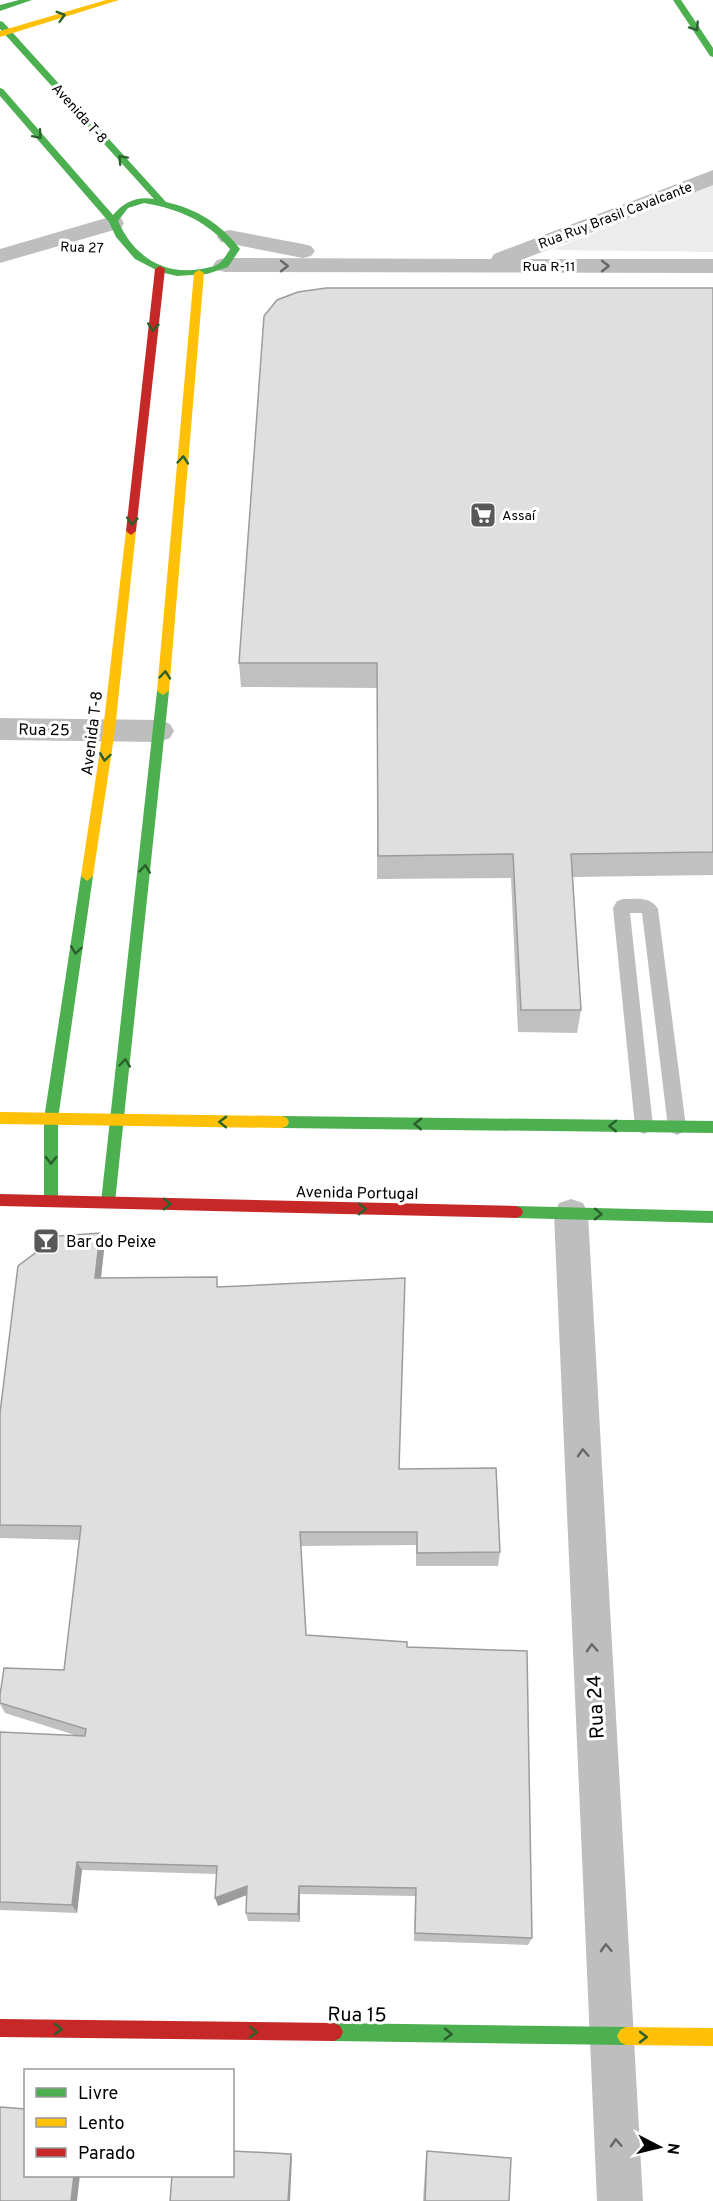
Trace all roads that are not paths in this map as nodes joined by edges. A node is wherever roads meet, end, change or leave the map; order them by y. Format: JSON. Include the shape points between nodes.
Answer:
{"nodes":[{"id":1,"x":28,"y":0,"type":"edge"},
{"id":2,"x":115,"y":0,"type":"edge"},
{"id":3,"x":677,"y":0,"type":"edge"},
{"id":4,"x":0,"y":8,"type":"edge"},
{"id":5,"x":2,"y":30,"type":"edge"},
{"id":6,"x":713,"y":54,"type":"edge"},
{"id":7,"x":0,"y":91,"type":"edge"},
{"id":8,"x":713,"y":177,"type":"edge"},
{"id":9,"x":162,"y":202,"type":"junction"},
{"id":10,"x":113,"y":222,"type":"junction"},
{"id":11,"x":229,"y":237,"type":"junction"},
{"id":12,"x":36,"y":245,"type":"junction"},
{"id":13,"x":127,"y":249,"type":"junction"},
{"id":14,"x":0,"y":256,"type":"edge"},
{"id":15,"x":225,"y":266,"type":"junction"},
{"id":16,"x":484,"y":266,"type":"junction"},
{"id":17,"x":713,"y":266,"type":"edge"},
{"id":18,"x":384,"y":267,"type":"junction"},
{"id":19,"x":160,"y":269,"type":"junction"},
{"id":20,"x":199,"y":273,"type":"junction"},
{"id":21,"x":0,"y":729,"type":"edge"},
{"id":22,"x":109,"y":730,"type":"junction"},
{"id":23,"x":160,"y":731,"type":"junction"},
{"id":24,"x":0,"y":1118,"type":"edge"},
{"id":25,"x":51,"y":1119,"type":"junction"},
{"id":26,"x":118,"y":1121,"type":"junction"},
{"id":27,"x":644,"y":1126,"type":"junction"},
{"id":28,"x":677,"y":1127,"type":"junction"},
{"id":29,"x":713,"y":1127,"type":"edge"},
{"id":30,"x":0,"y":1200,"type":"edge"},
{"id":31,"x":51,"y":1201,"type":"junction"},
{"id":32,"x":108,"y":1203,"type":"junction"},
{"id":33,"x":571,"y":1214,"type":"junction"},
{"id":34,"x":713,"y":1217,"type":"edge"},
{"id":35,"x":0,"y":2028,"type":"edge"},
{"id":36,"x":610,"y":2037,"type":"junction"},
{"id":37,"x":713,"y":2037,"type":"edge"},
{"id":38,"x":620,"y":2201,"type":"edge"}],
"edges":[{"from":1,"to":4,"type":"street"},
{"from":5,"to":2,"type":"street","one_way":true},
{"from":3,"to":6,"type":"street","one_way":true},
{"from":9,"to":5,"type":"street","name":"Avenida T-8","one_way":true},
{"from":7,"to":10,"type":"street","one_way":true},
{"from":8,"to":16,"type":"street","name":"Rua Ruy Brasil Cavalcante"},
{"from":9,"to":10,"type":"street","via":[[144,200],[128,204],[118,210]]},
{"from":9,"to":11,"type":"street","via":[[188,211]]},
{"from":10,"to":12,"type":"street","name":"Rua 27"},
{"from":10,"to":13,"type":"street"},
{"from":11,"to":15,"type":"street","via":[[235,249]]},
{"from":11,"to":18,"type":"street","name":"Rua R-11"},
{"from":12,"to":13,"type":"street","name":"Rua 27"},
{"from":12,"to":14,"type":"street","name":"Rua 27"},
{"from":13,"to":19,"type":"street"},
{"from":15,"to":18,"type":"street","name":"Rua R-11","one_way":true},
{"from":15,"to":20,"type":"street"},
{"from":16,"to":17,"type":"street","name":"Rua R-11","one_way":true},
{"from":16,"to":18,"type":"street","name":"Rua R-11"},
{"from":19,"to":20,"type":"street"},
{"from":19,"to":22,"type":"street","name":"Avenida T-8","one_way":true},
{"from":23,"to":20,"type":"street","one_way":true},
{"from":21,"to":22,"type":"street","name":"Rua 25"},
{"from":22,"to":23,"type":"street","name":"Rua 25"},
{"from":22,"to":25,"type":"street","name":"Avenida T-8","one_way":true},
{"from":26,"to":23,"type":"street","one_way":true},
{"from":24,"to":25,"type":"street"},
{"from":25,"to":26,"type":"street"},
{"from":25,"to":31,"type":"street","name":"Avenida T-8","one_way":true},
{"from":27,"to":26,"type":"street","one_way":true},
{"from":26,"to":32,"type":"street"},
{"from":27,"to":28,"type":"street"},
{"from":27,"to":28,"type":"lane","via":[[623,906],[650,909]]},
{"from":28,"to":29,"type":"street"},
{"from":30,"to":31,"type":"street","name":"Avenida Portugal"},
{"from":31,"to":32,"type":"street","name":"Avenida Portugal"},
{"from":32,"to":33,"type":"street","name":"Avenida Portugal","one_way":true},
{"from":33,"to":34,"type":"street","name":"Avenida Portugal","one_way":true},
{"from":36,"to":33,"type":"street","name":"Rua 24","one_way":true},
{"from":35,"to":36,"type":"street","name":"Rua 15","one_way":true},
{"from":36,"to":37,"type":"street","name":"Rua 15","one_way":true},
{"from":38,"to":36,"type":"street","name":"Rua 24","one_way":true}]}
